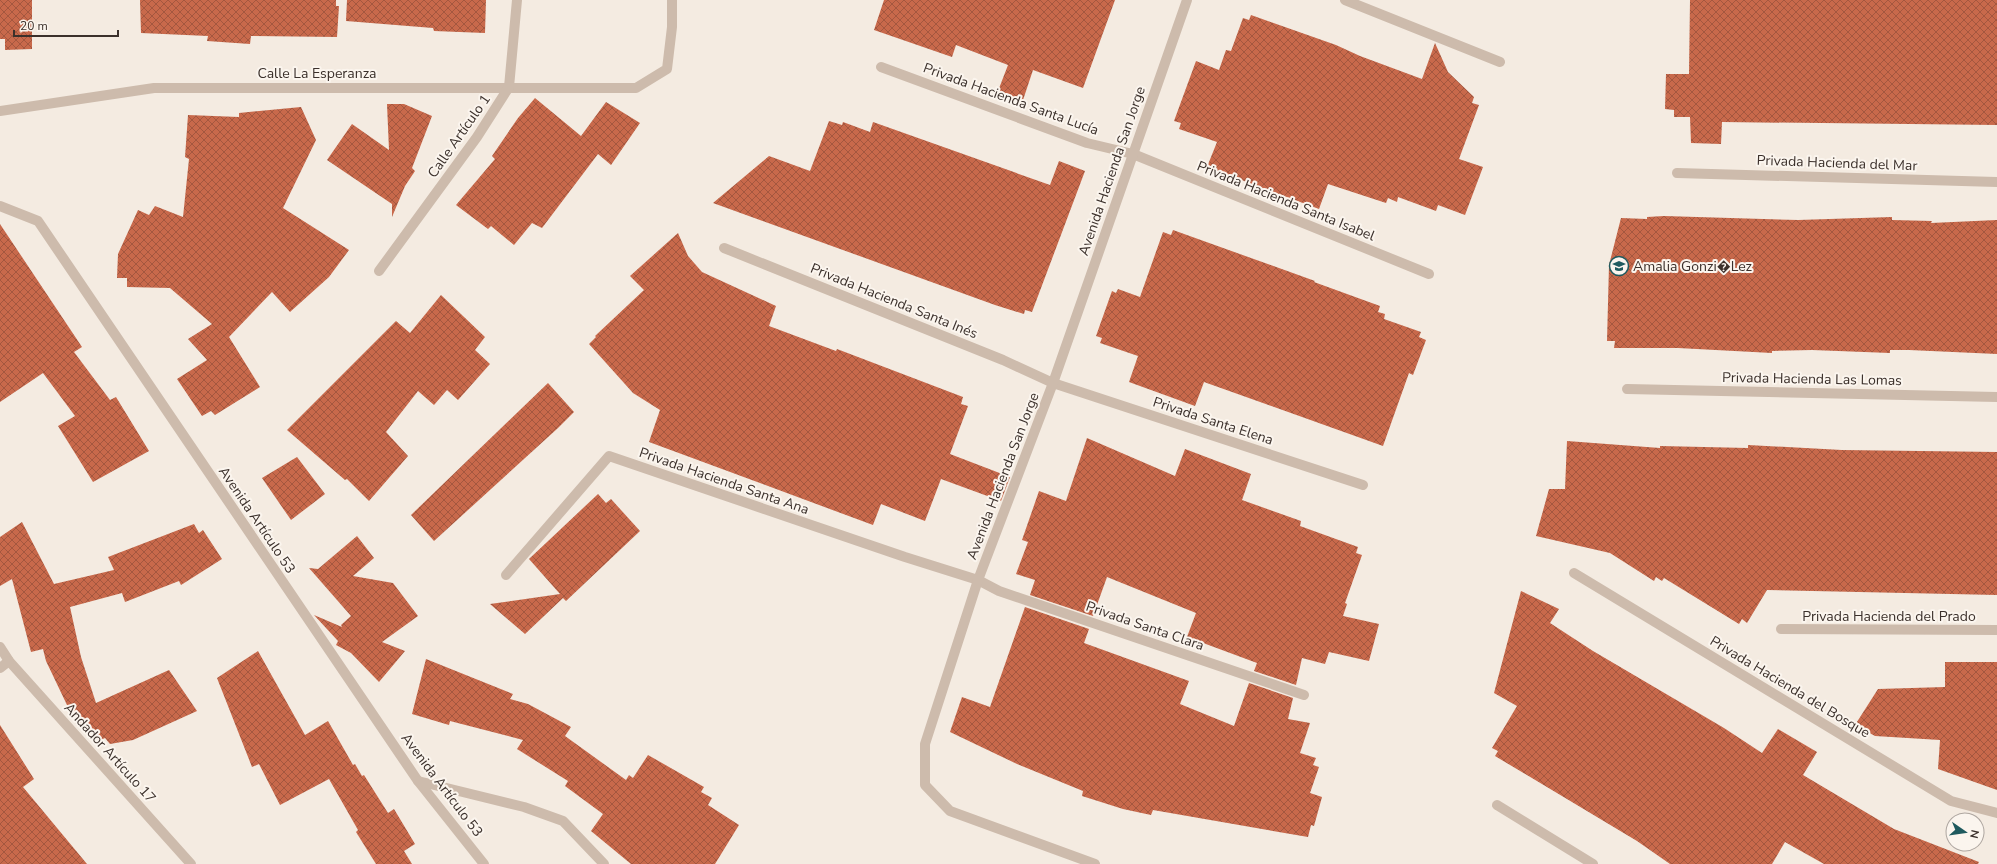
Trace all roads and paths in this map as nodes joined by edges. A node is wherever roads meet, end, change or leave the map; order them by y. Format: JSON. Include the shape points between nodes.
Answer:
{"nodes":[{"id":1,"x":517,"y":0,"type":"edge"},
{"id":2,"x":672,"y":0,"type":"edge"},
{"id":3,"x":1187,"y":0,"type":"edge"},
{"id":4,"x":1345,"y":0,"type":"edge"},
{"id":5,"x":1500,"y":62,"type":"dead end"},
{"id":6,"x":881,"y":67,"type":"dead end"},
{"id":7,"x":509,"y":87,"type":"junction"},
{"id":8,"x":0,"y":111,"type":"edge"},
{"id":9,"x":1133,"y":154,"type":"junction"},
{"id":10,"x":1677,"y":173,"type":"dead end"},
{"id":11,"x":1997,"y":182,"type":"edge"},
{"id":12,"x":0,"y":206,"type":"edge"},
{"id":13,"x":724,"y":248,"type":"dead end"},
{"id":14,"x":379,"y":271,"type":"dead end"},
{"id":15,"x":1429,"y":274,"type":"dead end"},
{"id":16,"x":1053,"y":383,"type":"junction"},
{"id":17,"x":1627,"y":389,"type":"dead end"},
{"id":18,"x":1997,"y":397,"type":"edge"},
{"id":19,"x":1363,"y":485,"type":"dead end"},
{"id":20,"x":1574,"y":573,"type":"dead end"},
{"id":21,"x":506,"y":574,"type":"dead end"},
{"id":22,"x":978,"y":580,"type":"junction"},
{"id":23,"x":1781,"y":629,"type":"dead end"},
{"id":24,"x":1997,"y":630,"type":"edge"},
{"id":25,"x":0,"y":647,"type":"edge"},
{"id":26,"x":9,"y":661,"type":"junction"},
{"id":27,"x":0,"y":668,"type":"edge"},
{"id":28,"x":1304,"y":695,"type":"dead end"},
{"id":29,"x":418,"y":781,"type":"junction"},
{"id":30,"x":1497,"y":805,"type":"dead end"},
{"id":31,"x":1997,"y":813,"type":"edge"},
{"id":32,"x":482,"y":862,"type":"edge"},
{"id":33,"x":191,"y":864,"type":"edge"},
{"id":34,"x":604,"y":864,"type":"edge"},
{"id":35,"x":1095,"y":864,"type":"edge"},
{"id":36,"x":1594,"y":864,"type":"edge"}],
"edges":[{"from":1,"to":7,"type":"street","name":"Calle Artículo 1"},
{"from":2,"to":7,"type":"street","name":"Calle La Esperanza","via":[[667,69],[636,88]]},
{"from":3,"to":9,"type":"street","name":"Avenida Hacienda San Jorge"},
{"from":4,"to":5,"type":"street"},
{"from":6,"to":9,"type":"street","name":"Privada Hacienda Santa Lucía","via":[[1087,143]]},
{"from":7,"to":8,"type":"street","name":"Calle La Esperanza","via":[[154,88]]},
{"from":7,"to":14,"type":"street","name":"Calle Artículo 1"},
{"from":9,"to":15,"type":"street","name":"Privada Hacienda Santa Isabel"},
{"from":9,"to":16,"type":"street","name":"Avenida Hacienda San Jorge"},
{"from":10,"to":11,"type":"street","name":"Privada Hacienda del Mar"},
{"from":12,"to":29,"type":"street","name":"Avenida Artículo 53","via":[[38,221]]},
{"from":13,"to":16,"type":"street","name":"Privada Hacienda Santa Inés","via":[[996,357]]},
{"from":16,"to":19,"type":"street","name":"Privada Santa Elena"},
{"from":16,"to":22,"type":"street","name":"Avenida Hacienda San Jorge"},
{"from":17,"to":18,"type":"street","name":"Privada Hacienda Las Lomas"},
{"from":20,"to":31,"type":"street","name":"Privada Hacienda del Bosque","via":[[1951,801]]},
{"from":21,"to":22,"type":"street","name":"Privada Hacienda Santa Ana","via":[[609,456]]},
{"from":22,"to":28,"type":"street","name":"Privada Santa Clara","via":[[999,591]]},
{"from":22,"to":35,"type":"street","name":"Avenida Hacienda San Jorge","via":[[925,744],[925,785],[950,811]]},
{"from":23,"to":24,"type":"street","name":"Privada Hacienda del Prado"},
{"from":25,"to":26,"type":"street","name":"Andador Artículo 17"},
{"from":26,"to":27,"type":"street"},
{"from":26,"to":33,"type":"street","name":"Andador Artículo 17"},
{"from":29,"to":32,"type":"street","name":"Avenida Artículo 53"},
{"from":29,"to":34,"type":"street","via":[[524,807],[563,820]]},
{"from":30,"to":36,"type":"street"}]}
